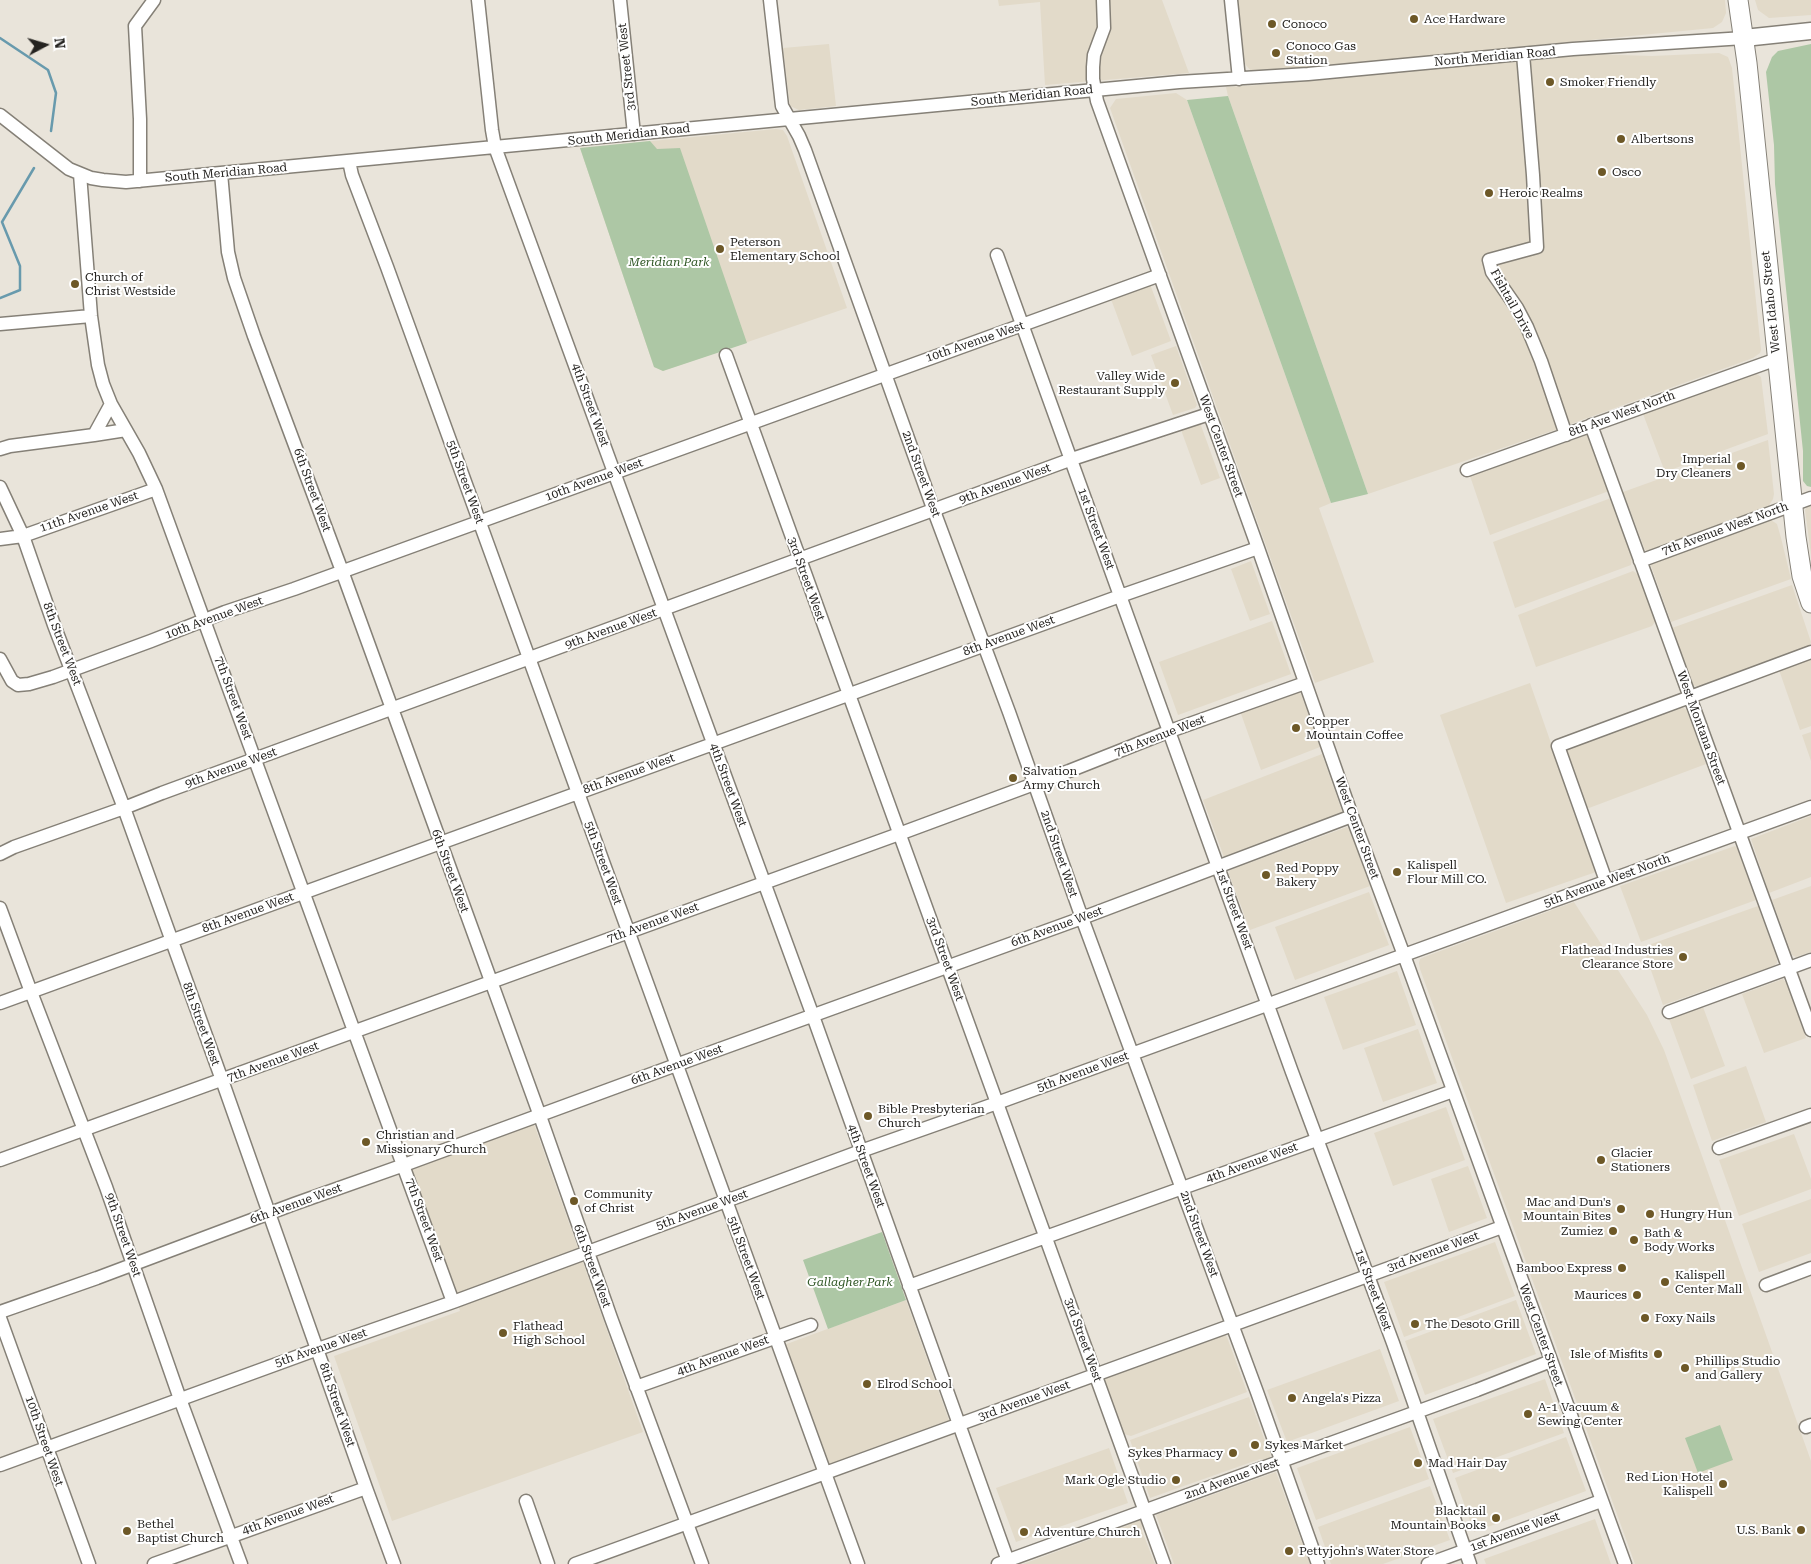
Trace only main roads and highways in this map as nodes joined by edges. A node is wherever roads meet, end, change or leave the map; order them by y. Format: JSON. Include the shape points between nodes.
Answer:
{"nodes":[{"id":1,"x":1738,"y":0,"type":"edge"},
{"id":2,"x":1811,"y":31,"type":"edge"},
{"id":3,"x":1744,"y":38,"type":"junction"},
{"id":4,"x":1811,"y":603,"type":"edge"}],
"edges":[{"from":1,"to":3,"type":"highway","name":"West Idaho Street"},
{"from":2,"to":3,"type":"main road","name":"North Meridian Road"},
{"from":3,"to":4,"type":"highway","name":"West Idaho Street","via":[[1798,559]]}]}
